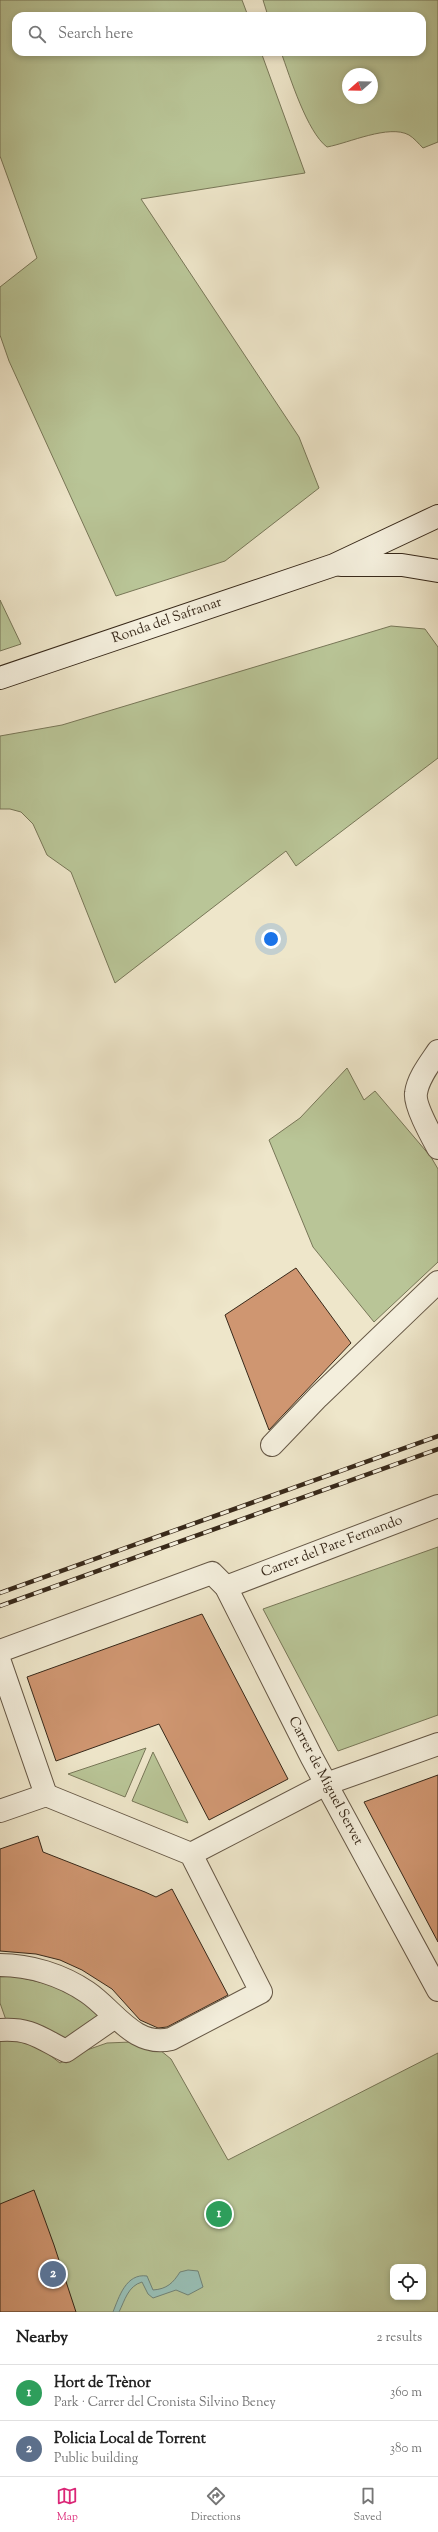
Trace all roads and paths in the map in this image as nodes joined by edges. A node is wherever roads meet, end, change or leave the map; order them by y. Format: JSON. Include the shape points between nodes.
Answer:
{"nodes":[{"id":1,"x":438,"y":516,"type":"edge"},
{"id":2,"x":334,"y":565,"type":"junction"},
{"id":3,"x":438,"y":571,"type":"edge"},
{"id":4,"x":0,"y":678,"type":"edge"},
{"id":5,"x":438,"y":1051,"type":"edge"},
{"id":6,"x":438,"y":1148,"type":"edge"},
{"id":7,"x":438,"y":1282,"type":"edge"},
{"id":8,"x":272,"y":1445,"type":"dead end"},
{"id":9,"x":438,"y":1506,"type":"edge"},
{"id":10,"x":219,"y":1580,"type":"junction"},
{"id":11,"x":0,"y":1651,"type":"edge"},
{"id":12,"x":0,"y":1662,"type":"edge"},
{"id":13,"x":438,"y":1744,"type":"edge"},
{"id":14,"x":326,"y":1784,"type":"junction"},
{"id":15,"x":46,"y":1795,"type":"junction"},
{"id":16,"x":0,"y":1812,"type":"edge"},
{"id":17,"x":191,"y":1854,"type":"junction"},
{"id":18,"x":0,"y":1965,"type":"edge"},
{"id":19,"x":438,"y":1990,"type":"edge"},
{"id":20,"x":115,"y":2017,"type":"junction"},
{"id":21,"x":0,"y":2030,"type":"edge"}],
"edges":[{"from":1,"to":2,"type":"street","name":"Ronda del Safranar"},
{"from":2,"to":3,"type":"street","name":"Ronda del Safranar","via":[[402,565]]},
{"from":2,"to":4,"type":"street","name":"Ronda del Safranar"},
{"from":5,"to":6,"type":"street","via":[[424,1072],[416,1094],[427,1129]]},
{"from":7,"to":8,"type":"street","via":[[318,1397]]},
{"from":9,"to":10,"type":"street","name":"Carrer del Pare Fernando"},
{"from":10,"to":11,"type":"street","name":"Carrer del Pare Fernando"},
{"from":10,"to":14,"type":"street","name":"Carrer de Miguel Servet"},
{"from":12,"to":15,"type":"street"},
{"from":13,"to":14,"type":"street"},
{"from":14,"to":17,"type":"street"},
{"from":14,"to":19,"type":"street","name":"Carrer de Miguel Servet"},
{"from":15,"to":16,"type":"street"},
{"from":15,"to":17,"type":"street"},
{"from":17,"to":20,"type":"street","via":[[261,1992],[171,2039],[159,2042],[134,2034]]},
{"from":18,"to":20,"type":"street","via":[[47,1972],[87,1992]]},
{"from":20,"to":21,"type":"street","via":[[66,2051],[24,2031]]}]}
